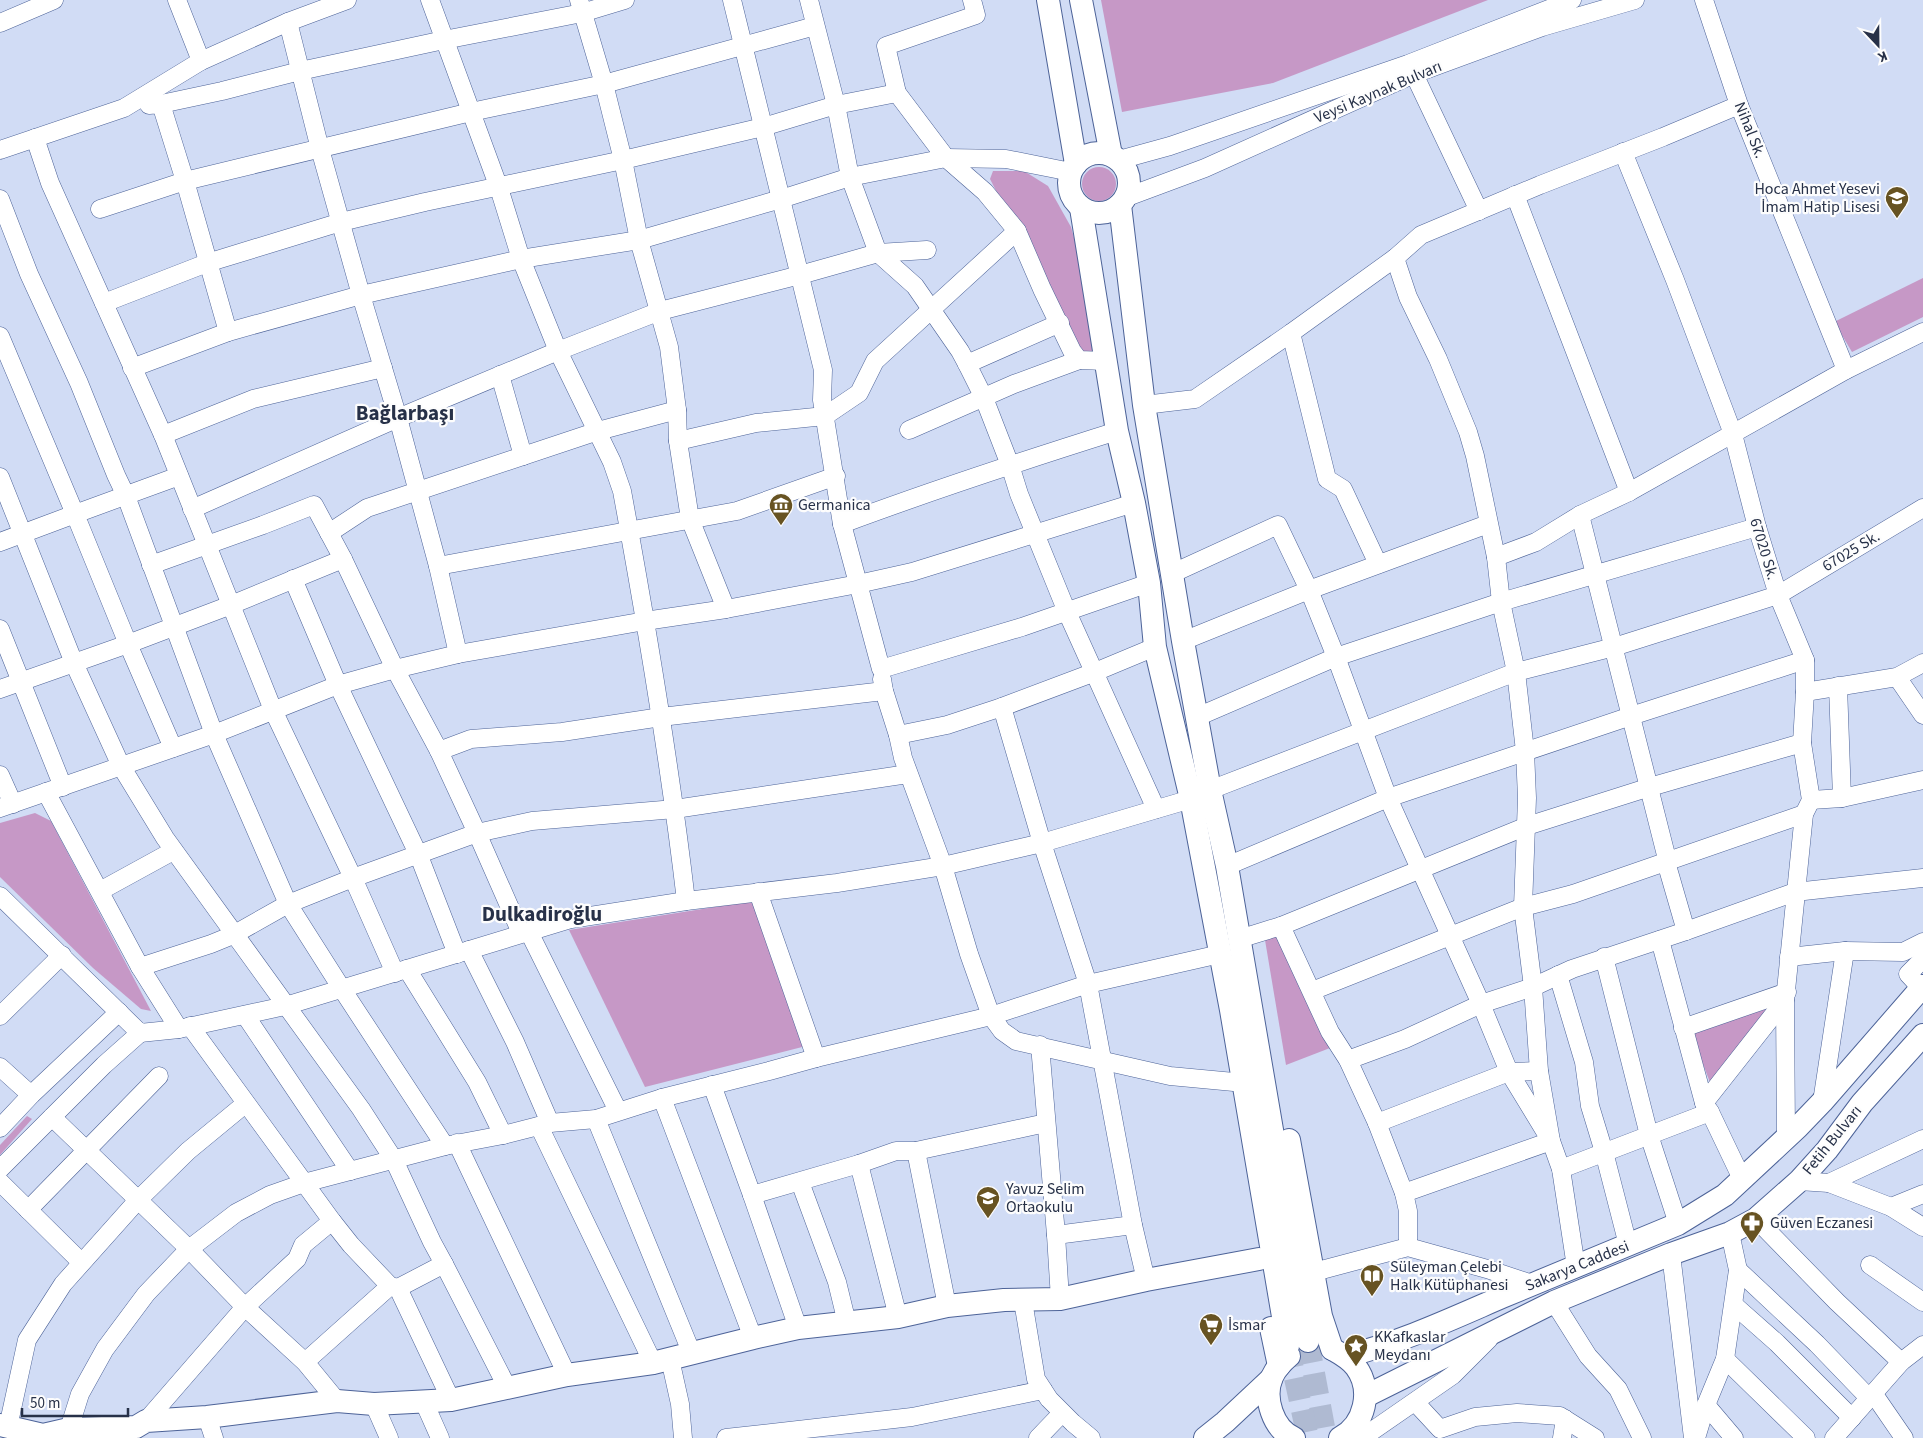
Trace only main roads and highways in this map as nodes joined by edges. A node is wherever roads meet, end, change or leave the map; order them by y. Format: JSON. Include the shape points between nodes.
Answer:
{"nodes":[{"id":1,"x":1048,"y":0,"type":"edge"},
{"id":2,"x":1081,"y":0,"type":"edge"},
{"id":3,"x":1115,"y":158,"type":"junction"},
{"id":4,"x":1074,"y":168,"type":"junction"},
{"id":5,"x":1123,"y":201,"type":"junction"},
{"id":6,"x":1082,"y":208,"type":"junction"},
{"id":7,"x":1200,"y":794,"type":"junction"},
{"id":8,"x":1922,"y":987,"type":"edge"},
{"id":9,"x":1241,"y":1006,"type":"junction"},
{"id":10,"x":1923,"y":1035,"type":"edge"},
{"id":11,"x":1792,"y":1132,"type":"junction"},
{"id":12,"x":1827,"y":1150,"type":"junction"},
{"id":13,"x":1742,"y":1179,"type":"joint"},
{"id":14,"x":1725,"y":1195,"type":"junction"},
{"id":15,"x":1745,"y":1225,"type":"junction"},
{"id":16,"x":1259,"y":1259,"type":"junction"},
{"id":17,"x":1339,"y":1353,"type":"junction"},
{"id":18,"x":1275,"y":1372,"type":"junction"},
{"id":19,"x":1366,"y":1396,"type":"junction"},
{"id":20,"x":4,"y":1426,"type":"edge"},
{"id":21,"x":141,"y":1429,"type":"edge"},
{"id":22,"x":43,"y":1436,"type":"edge"},
{"id":23,"x":1290,"y":1437,"type":"edge"},
{"id":24,"x":1348,"y":1437,"type":"edge"},
{"id":25,"x":1205,"y":1438,"type":"edge"}],
"edges":[{"from":1,"to":4,"type":"main road"},
{"from":2,"to":3,"type":"main road"},
{"from":3,"to":4,"type":"main road","via":[[1102,153],[1092,154]]},
{"from":3,"to":5,"type":"main road","via":[[1129,176],[1130,187]]},
{"from":4,"to":6,"type":"main road","via":[[1069,181],[1070,191]]},
{"from":5,"to":6,"type":"main road","via":[[1112,211],[1101,214]]},
{"from":5,"to":7,"type":"main road","via":[[1144,405],[1197,717]]},
{"from":6,"to":7,"type":"main road","via":[[1117,431],[1149,583],[1155,647]]},
{"from":7,"to":9,"type":"main road","via":[[1220,954]]},
{"from":7,"to":9,"type":"main road","via":[[1227,866],[1239,939]]},
{"from":8,"to":11,"type":"main road","name":"Fetih Bulvarı"},
{"from":9,"to":9,"type":"main road","via":[[1298,1343],[1298,1288]]},
{"from":9,"to":16,"type":"main road","via":[[1228,1043]]},
{"from":9,"to":17,"type":"main road","via":[[1264,1022],[1321,1316]]},
{"from":10,"to":12,"type":"main road","name":"Fetih Bulvarı","via":[[1862,1103]]},
{"from":11,"to":12,"type":"main road","via":[[1810,1128],[1823,1138]]},
{"from":11,"to":13,"type":"main road","name":"Fetih Bulvarı"},
{"from":12,"to":15,"type":"main road","name":"Fetih Bulvarı","via":[[1799,1181]]},
{"from":13,"to":14,"type":"main road","name":"Sakarya Caddesi"},
{"from":14,"to":15,"type":"main road"},
{"from":14,"to":17,"type":"main road","name":"Sakarya Caddesi","via":[[1688,1219],[1401,1339]]},
{"from":15,"to":19,"type":"main road","name":"Sakarya Caddesi","via":[[1554,1302]]},
{"from":16,"to":18,"type":"main road"},
{"from":16,"to":21,"type":"main road","via":[[1060,1299],[947,1306],[898,1317],[798,1328],[672,1359],[567,1375],[451,1400],[374,1404],[337,1401],[207,1416]]},
{"from":17,"to":18,"type":"main road","name":"Sakarya Caddesi","via":[[1318,1347],[1303,1349],[1289,1356]]},
{"from":17,"to":19,"type":"main road","via":[[1356,1367]]},
{"from":18,"to":23,"type":"main road","via":[[1268,1395],[1271,1412]]},
{"from":18,"to":25,"type":"main road","name":"Sakarya Caddesi"},
{"from":19,"to":24,"type":"main road","via":[[1363,1411]]},
{"from":20,"to":22,"type":"main road"},
{"from":21,"to":22,"type":"main road","via":[[69,1429]]}]}
